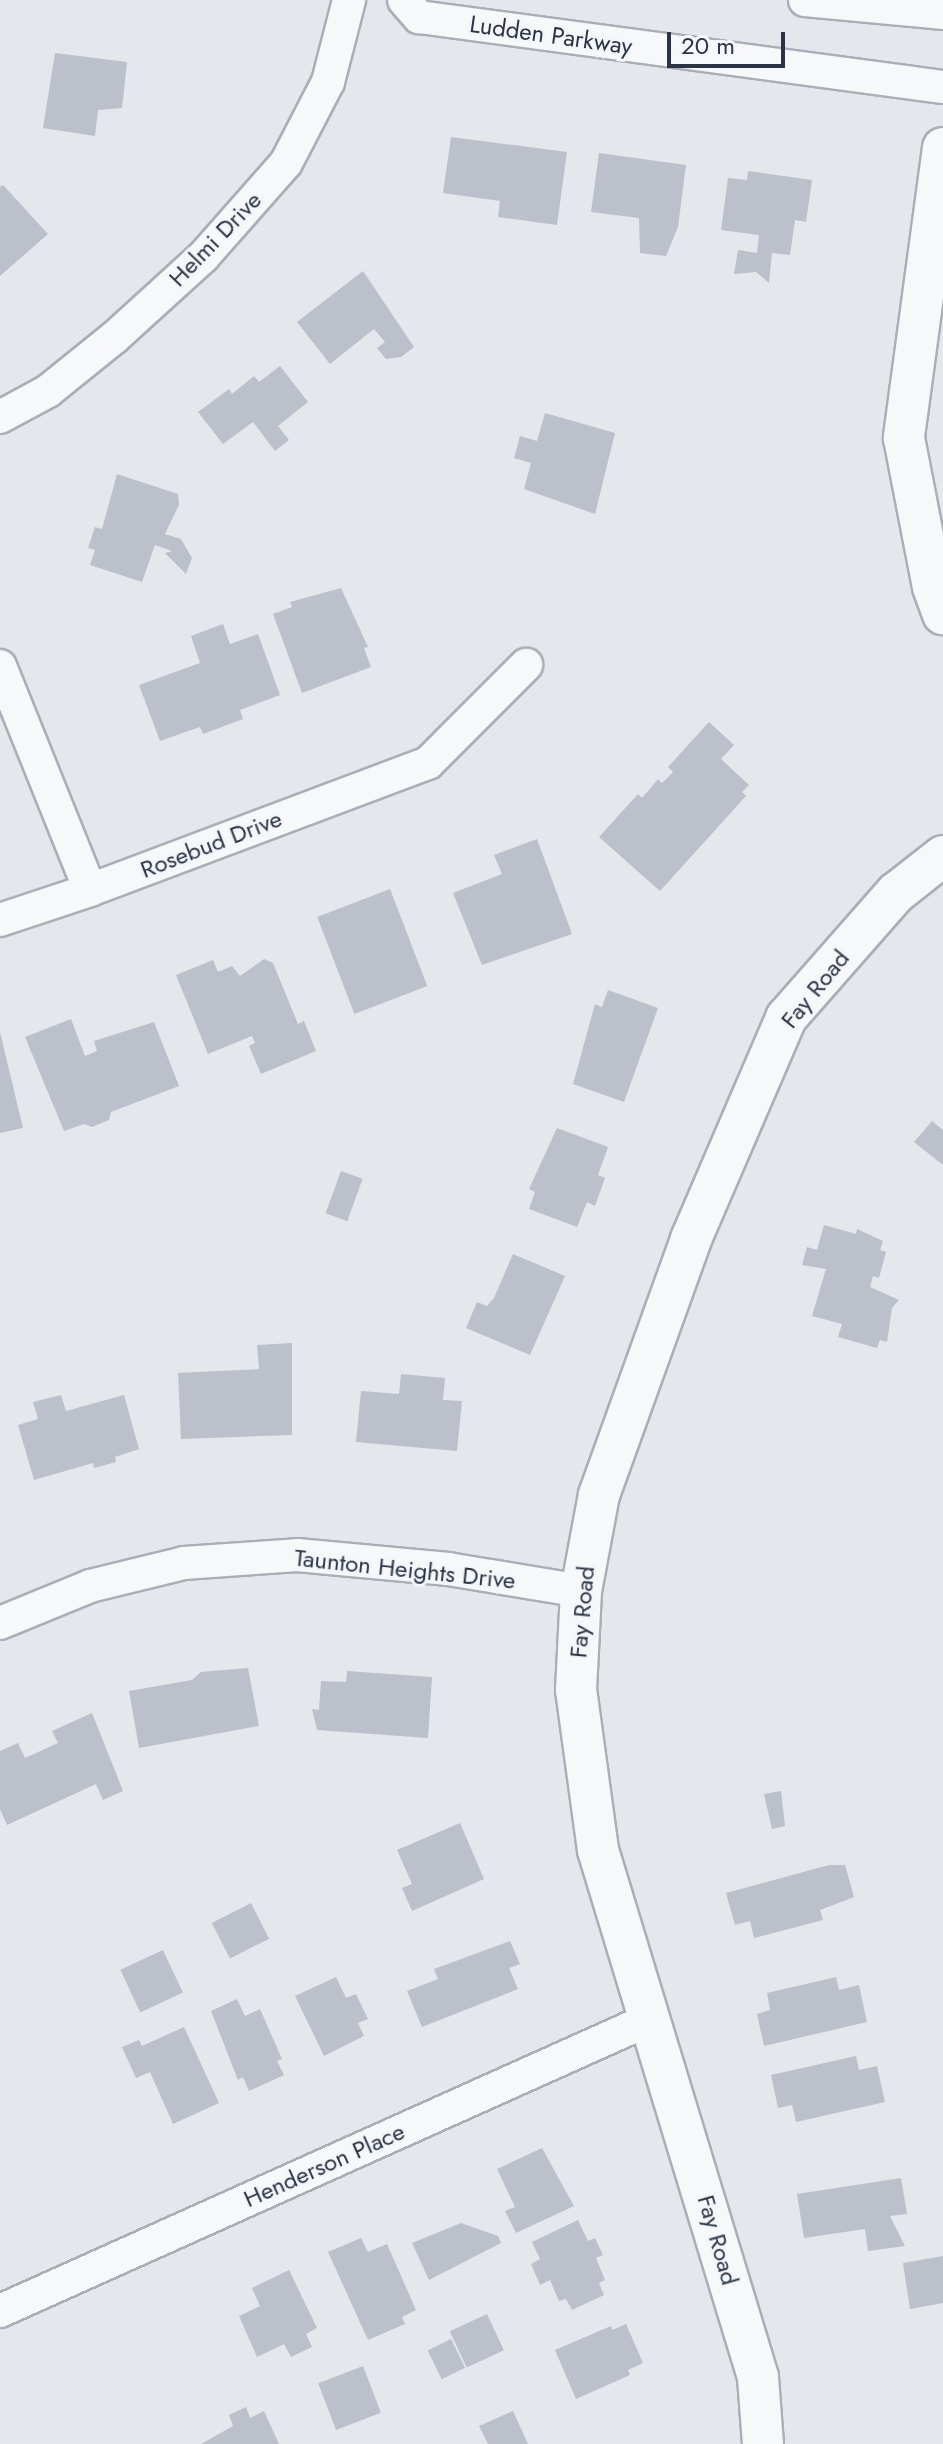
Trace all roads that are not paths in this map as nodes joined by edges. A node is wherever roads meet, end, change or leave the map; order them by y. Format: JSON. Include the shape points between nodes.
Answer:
{"nodes":[{"id":1,"x":349,"y":0,"type":"edge"},
{"id":2,"x":404,"y":0,"type":"edge"},
{"id":3,"x":805,"y":0,"type":"edge"},
{"id":4,"x":943,"y":13,"type":"edge"},
{"id":5,"x":943,"y":87,"type":"edge"},
{"id":6,"x":943,"y":148,"type":"edge"},
{"id":7,"x":0,"y":417,"type":"edge"},
{"id":8,"x":943,"y":614,"type":"edge"},
{"id":9,"x":526,"y":665,"type":"dead end"},
{"id":10,"x":0,"y":666,"type":"edge"},
{"id":11,"x":943,"y":856,"type":"edge"},
{"id":12,"x":90,"y":890,"type":"junction"},
{"id":13,"x":0,"y":920,"type":"edge"},
{"id":14,"x":581,"y":1591,"type":"junction"},
{"id":15,"x":0,"y":1623,"type":"edge"},
{"id":16,"x":648,"y":2020,"type":"junction"},
{"id":17,"x":0,"y":2311,"type":"edge"},
{"id":18,"x":763,"y":2444,"type":"edge"}],
"edges":[{"from":1,"to":7,"type":"street","name":"Helmi Drive","via":[[328,82],[286,163],[203,257],[115,337],[48,391]]},
{"from":2,"to":5,"type":"street","name":"Ludden Parkway","via":[[419,17]]},
{"from":3,"to":4,"type":"street"},
{"from":6,"to":8,"type":"street","via":[[904,438]]},
{"from":9,"to":12,"type":"street","name":"Rosebud Drive","via":[[428,763]]},
{"from":10,"to":12,"type":"street"},
{"from":11,"to":14,"type":"street","name":"Fay Road","via":[[896,893],[786,1018],[691,1239],[599,1495]]},
{"from":12,"to":13,"type":"street","name":"Rosebud Drive"},
{"from":14,"to":15,"type":"street","name":"Taunton Heights Drive","via":[[448,1569],[297,1555],[184,1563],[90,1586]]},
{"from":14,"to":16,"type":"street","name":"Fay Road","via":[[579,1744],[598,1850]]},
{"from":16,"to":17,"type":"street","name":"Henderson Place"},
{"from":16,"to":18,"type":"street","name":"Fay Road","via":[[685,2123],[758,2377]]}]}
